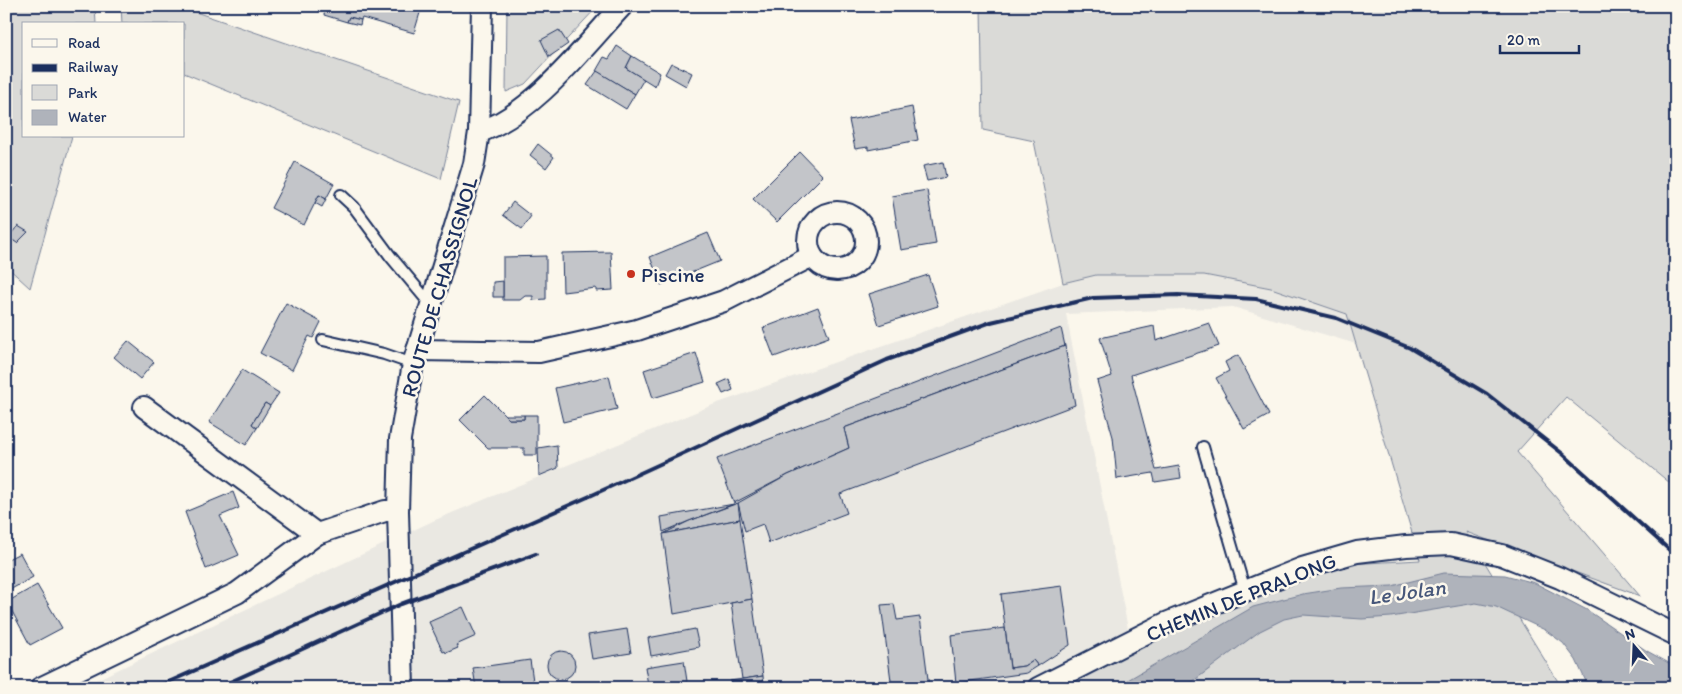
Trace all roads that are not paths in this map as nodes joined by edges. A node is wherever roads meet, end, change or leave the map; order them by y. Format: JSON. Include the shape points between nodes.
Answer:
{"nodes":[{"id":1,"x":482,"y":6,"type":"edge"},
{"id":2,"x":622,"y":6,"type":"edge"},
{"id":3,"x":479,"y":132,"type":"junction"},
{"id":4,"x":341,"y":195,"type":"dead end"},
{"id":5,"x":812,"y":256,"type":"dead end"},
{"id":6,"x":431,"y":306,"type":"junction"},
{"id":7,"x":323,"y":340,"type":"dead end"},
{"id":8,"x":415,"y":357,"type":"junction"},
{"id":9,"x":144,"y":407,"type":"dead end"},
{"id":10,"x":1203,"y":447,"type":"dead end"},
{"id":11,"x":398,"y":510,"type":"junction"},
{"id":12,"x":316,"y":534,"type":"junction"},
{"id":13,"x":1245,"y":591,"type":"junction"},
{"id":14,"x":1676,"y":636,"type":"edge"},
{"id":15,"x":40,"y":688,"type":"edge"},
{"id":16,"x":403,"y":688,"type":"edge"},
{"id":17,"x":1038,"y":688,"type":"edge"}],
"edges":[{"from":1,"to":3,"type":"street","name":"ROUTE DE CHASSIGNOL"},
{"from":2,"to":3,"type":"street","via":[[527,106],[492,128]]},
{"from":3,"to":6,"type":"street","name":"ROUTE DE CHASSIGNOL","via":[[474,164]]},
{"from":4,"to":6,"type":"lane","via":[[354,207]]},
{"from":5,"to":8,"type":"street","via":[[724,301],[637,330],[539,352]]},
{"from":6,"to":8,"type":"street","name":"ROUTE DE CHASSIGNOL"},
{"from":7,"to":8,"type":"lane","via":[[384,354]]},
{"from":8,"to":11,"type":"street","name":"ROUTE DE CHASSIGNOL","via":[[400,439]]},
{"from":9,"to":12,"type":"street"},
{"from":10,"to":13,"type":"lane"},
{"from":11,"to":12,"type":"street","via":[[385,511]]},
{"from":11,"to":16,"type":"street","name":"ROUTE DE CHASSIGNOL"},
{"from":12,"to":15,"type":"street","via":[[237,593]]},
{"from":13,"to":14,"type":"street","name":"CHEMIN DE PRALONG","via":[[1302,568],[1357,552],[1451,544],[1502,556],[1560,578]]},
{"from":13,"to":17,"type":"street","name":"CHEMIN DE PRALONG","via":[[1166,623]]}]}
